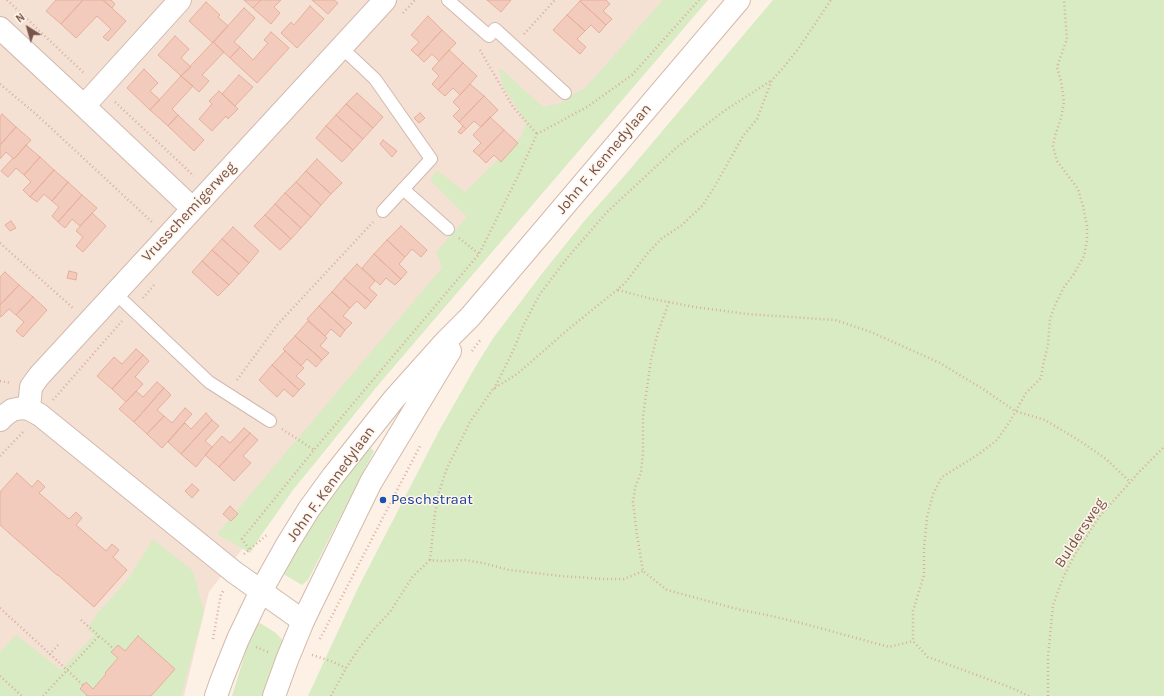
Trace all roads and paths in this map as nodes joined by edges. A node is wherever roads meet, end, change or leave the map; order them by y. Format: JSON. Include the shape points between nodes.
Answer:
{"nodes":[{"id":1,"x":180,"y":0,"type":"edge"},
{"id":2,"x":385,"y":0,"type":"edge"},
{"id":3,"x":415,"y":0,"type":"edge"},
{"id":4,"x":448,"y":0,"type":"edge"},
{"id":5,"x":555,"y":0,"type":"edge"},
{"id":6,"x":699,"y":0,"type":"edge"},
{"id":7,"x":739,"y":0,"type":"edge"},
{"id":8,"x":831,"y":0,"type":"edge"},
{"id":9,"x":1064,"y":0,"type":"edge"},
{"id":10,"x":399,"y":17,"type":"dead end"},
{"id":11,"x":0,"y":28,"type":"edge"},
{"id":12,"x":477,"y":46,"type":"dead end"},
{"id":13,"x":513,"y":46,"type":"junction"},
{"id":14,"x":342,"y":48,"type":"junction"},
{"id":15,"x":772,"y":80,"type":"junction"},
{"id":16,"x":0,"y":84,"type":"edge"},
{"id":17,"x":565,"y":93,"type":"dead end"},
{"id":18,"x":84,"y":106,"type":"junction"},
{"id":19,"x":537,"y":134,"type":"junction"},
{"id":20,"x":403,"y":189,"type":"junction"},
{"id":21,"x":192,"y":208,"type":"junction"},
{"id":22,"x":383,"y":211,"type":"joint"},
{"id":23,"x":448,"y":229,"type":"joint"},
{"id":24,"x":167,"y":236,"type":"junction"},
{"id":25,"x":0,"y":243,"type":"edge"},
{"id":26,"x":479,"y":254,"type":"junction"},
{"id":27,"x":157,"y":282,"type":"dead end"},
{"id":28,"x":617,"y":290,"type":"junction"},
{"id":29,"x":115,"y":293,"type":"junction"},
{"id":30,"x":669,"y":302,"type":"junction"},
{"id":31,"x":132,"y":309,"type":"junction"},
{"id":32,"x":470,"y":317,"type":"junction"},
{"id":33,"x":88,"y":322,"type":"junction"},
{"id":34,"x":484,"y":334,"type":"dead end"},
{"id":35,"x":471,"y":352,"type":"dead end"},
{"id":36,"x":493,"y":389,"type":"junction"},
{"id":37,"x":228,"y":394,"type":"junction"},
{"id":38,"x":1015,"y":411,"type":"junction"},
{"id":39,"x":34,"y":412,"type":"junction"},
{"id":40,"x":0,"y":420,"type":"edge"},
{"id":41,"x":270,"y":421,"type":"joint"},
{"id":42,"x":423,"y":440,"type":"dead end"},
{"id":43,"x":1164,"y":447,"type":"edge"},
{"id":44,"x":314,"y":450,"type":"junction"},
{"id":45,"x":0,"y":456,"type":"edge"},
{"id":46,"x":1130,"y":482,"type":"junction"},
{"id":47,"x":249,"y":549,"type":"dead end"},
{"id":48,"x":430,"y":560,"type":"junction"},
{"id":49,"x":643,"y":571,"type":"junction"},
{"id":50,"x":261,"y":591,"type":"junction"},
{"id":51,"x":0,"y":608,"type":"edge"},
{"id":52,"x":81,"y":620,"type":"dead end"},
{"id":53,"x":303,"y":621,"type":"junction"},
{"id":54,"x":215,"y":630,"type":"dead end"},
{"id":55,"x":99,"y":636,"type":"junction"},
{"id":56,"x":238,"y":639,"type":"junction"},
{"id":57,"x":319,"y":641,"type":"dead end"},
{"id":58,"x":913,"y":641,"type":"junction"},
{"id":59,"x":58,"y":645,"type":"dead end"},
{"id":60,"x":114,"y":649,"type":"dead end"},
{"id":61,"x":50,"y":654,"type":"junction"},
{"id":62,"x":287,"y":660,"type":"junction"},
{"id":63,"x":346,"y":668,"type":"junction"},
{"id":64,"x":67,"y":670,"type":"junction"},
{"id":65,"x":0,"y":676,"type":"edge"},
{"id":66,"x":83,"y":685,"type":"dead end"},
{"id":67,"x":22,"y":696,"type":"edge"},
{"id":68,"x":43,"y":696,"type":"edge"},
{"id":69,"x":216,"y":696,"type":"edge"},
{"id":70,"x":274,"y":696,"type":"edge"},
{"id":71,"x":331,"y":696,"type":"edge"},
{"id":72,"x":1028,"y":696,"type":"edge"},
{"id":73,"x":1048,"y":696,"type":"edge"}],
"edges":[{"from":1,"to":18,"type":"street"},
{"from":2,"to":14,"type":"street","name":"Vrusschemigerweg"},
{"from":3,"to":10,"type":"path"},
{"from":4,"to":13,"type":"lane","via":[[489,36],[495,29]]},
{"from":5,"to":13,"type":"path"},
{"from":6,"to":19,"type":"path","via":[[632,75],[587,107]]},
{"from":7,"to":32,"type":"street","name":"John F. Kennedylaan"},
{"from":8,"to":15,"type":"path","via":[[798,49]]},
{"from":9,"to":38,"type":"path","via":[[1067,39],[1057,67],[1064,102],[1053,146],[1057,161],[1078,189],[1087,226],[1087,240],[1084,256],[1064,287],[1050,319],[1041,378],[1026,393]]},
{"from":11,"to":18,"type":"street"},
{"from":12,"to":19,"type":"path","via":[[514,107]]},
{"from":13,"to":17,"type":"lane"},
{"from":14,"to":20,"type":"lane","via":[[375,79],[431,159]]},
{"from":14,"to":21,"type":"street","name":"Vrusschemigerweg"},
{"from":15,"to":28,"type":"path","via":[[757,119],[703,205],[682,225],[661,239]]},
{"from":15,"to":36,"type":"path","via":[[724,111],[676,148],[607,212],[540,294]]},
{"from":16,"to":24,"type":"path"},
{"from":18,"to":21,"type":"street"},
{"from":19,"to":26,"type":"path"},
{"from":20,"to":22,"type":"lane"},
{"from":20,"to":23,"type":"lane"},
{"from":21,"to":24,"type":"street","name":"Vrusschemigerweg"},
{"from":22,"to":37,"type":"path","via":[[278,324]]},
{"from":23,"to":26,"type":"path"},
{"from":24,"to":29,"type":"street","name":"Vrusschemigerweg"},
{"from":25,"to":33,"type":"path"},
{"from":26,"to":44,"type":"path"},
{"from":27,"to":31,"type":"path"},
{"from":28,"to":30,"type":"path"},
{"from":28,"to":36,"type":"path","via":[[517,374]]},
{"from":29,"to":31,"type":"lane"},
{"from":29,"to":33,"type":"street","name":"Vrusschemigerweg"},
{"from":30,"to":38,"type":"path","via":[[748,314],[835,320],[871,332],[940,363]]},
{"from":30,"to":49,"type":"path","via":[[651,360],[643,416],[641,472],[633,502]]},
{"from":31,"to":37,"type":"lane","via":[[209,382]]},
{"from":31,"to":39,"type":"path"},
{"from":32,"to":50,"type":"street","name":"John F. Kennedylaan","via":[[394,399],[333,476],[288,543]]},
{"from":32,"to":53,"type":"street","name":"John F. Kennedylaan","via":[[371,482]]},
{"from":33,"to":39,"type":"street","name":"Vrusschemigerweg","via":[[31,387]]},
{"from":34,"to":35,"type":"path"},
{"from":36,"to":48,"type":"path","via":[[470,422],[447,468],[435,513]]},
{"from":37,"to":41,"type":"lane"},
{"from":38,"to":46,"type":"path","via":[[1045,420],[1080,441],[1106,459]]},
{"from":38,"to":58,"type":"path","via":[[997,440],[942,477],[933,494],[927,517],[924,575],[913,611]]},
{"from":39,"to":40,"type":"street","via":[[22,408],[12,410]]},
{"from":39,"to":45,"type":"path"},
{"from":39,"to":50,"type":"street"},
{"from":41,"to":44,"type":"path"},
{"from":42,"to":57,"type":"path"},
{"from":43,"to":46,"type":"path","name":"Buldersweg"},
{"from":44,"to":47,"type":"path","via":[[242,539]]},
{"from":46,"to":73,"type":"path","name":"Buldersweg","via":[[1099,517],[1063,578],[1053,605],[1048,657]]},
{"from":48,"to":49,"type":"path","via":[[465,560],[508,570],[604,579],[624,579]]},
{"from":48,"to":63,"type":"path","via":[[412,576],[390,612]]},
{"from":49,"to":58,"type":"path","via":[[667,590],[741,610],[889,647]]},
{"from":50,"to":53,"type":"street"},
{"from":50,"to":56,"type":"street","name":"John F. Kennedylaan"},
{"from":51,"to":61,"type":"path"},
{"from":52,"to":55,"type":"path"},
{"from":53,"to":62,"type":"street","name":"John F. Kennedylaan"},
{"from":54,"to":56,"type":"path"},
{"from":55,"to":60,"type":"path"},
{"from":55,"to":64,"type":"path"},
{"from":56,"to":62,"type":"path"},
{"from":56,"to":69,"type":"street","name":"John F. Kennedylaan"},
{"from":58,"to":72,"type":"path","via":[[928,657]]},
{"from":59,"to":61,"type":"path"},
{"from":61,"to":64,"type":"path"},
{"from":62,"to":63,"type":"path","via":[[307,668],[312,655]]},
{"from":62,"to":70,"type":"street","name":"John F. Kennedylaan"},
{"from":63,"to":71,"type":"path"},
{"from":64,"to":66,"type":"path"},
{"from":64,"to":68,"type":"path"},
{"from":65,"to":67,"type":"path"}]}
